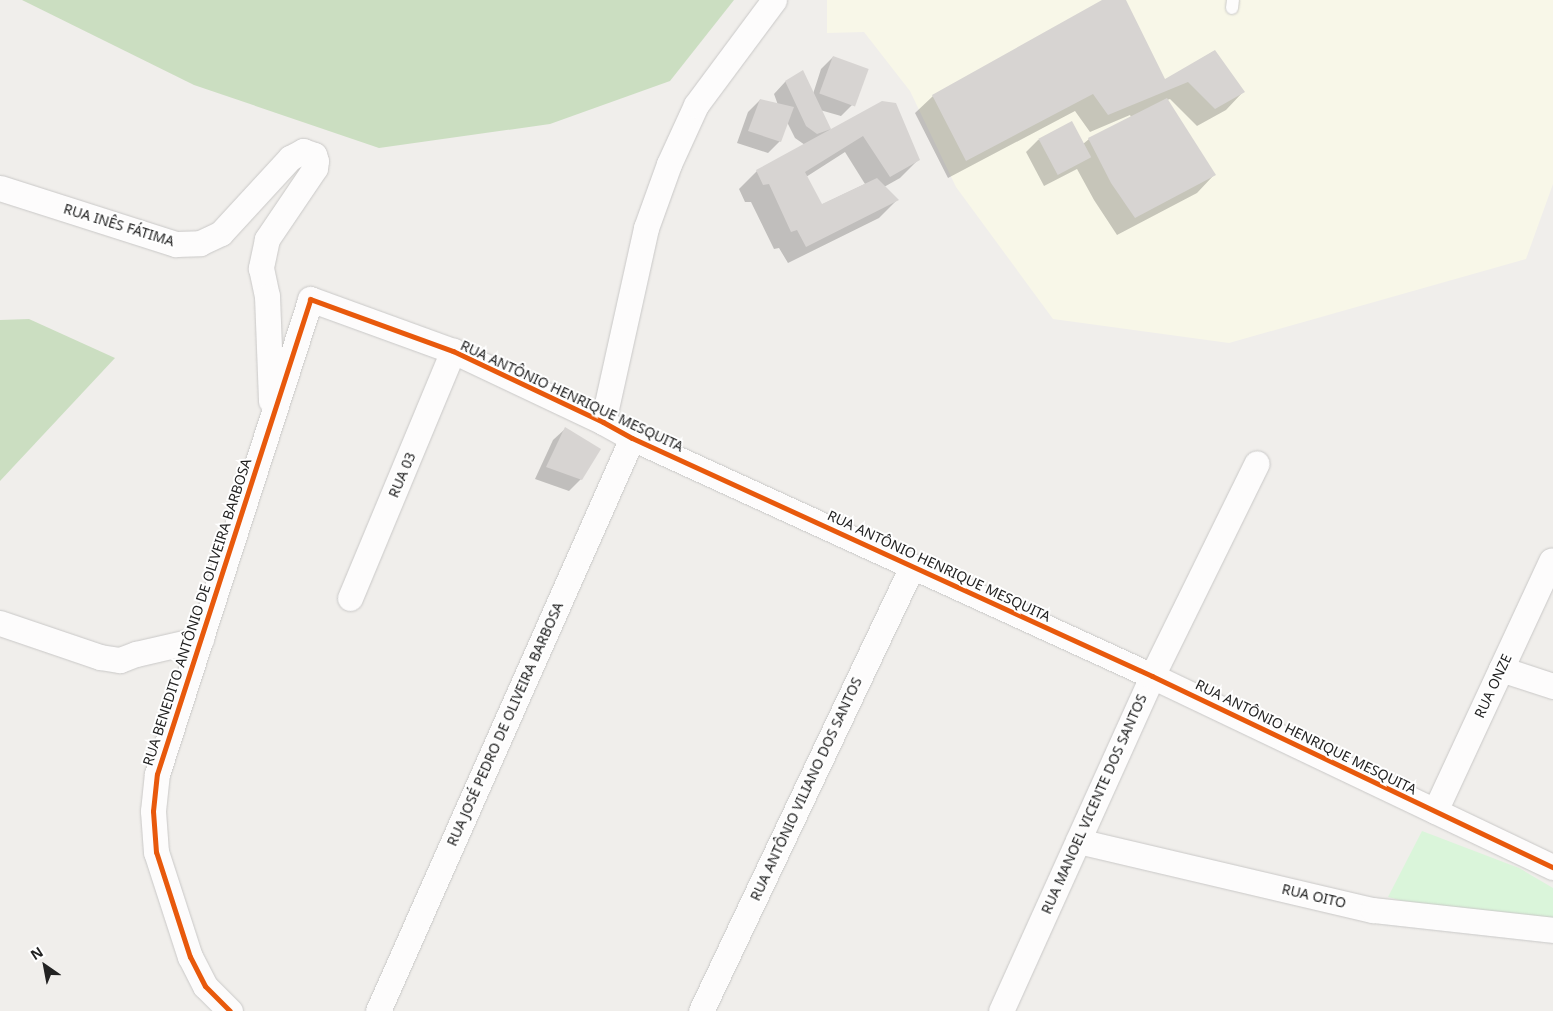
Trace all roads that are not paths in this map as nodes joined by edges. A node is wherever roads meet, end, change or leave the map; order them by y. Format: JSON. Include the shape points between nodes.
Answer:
{"nodes":[{"id":1,"x":774,"y":0,"type":"edge"},
{"id":2,"x":0,"y":188,"type":"edge"},
{"id":3,"x":310,"y":299,"type":"joint"},
{"id":4,"x":453,"y":351,"type":"junction"},
{"id":5,"x":272,"y":418,"type":"junction"},
{"id":6,"x":603,"y":422,"type":"junction"},
{"id":7,"x":632,"y":438,"type":"junction"},
{"id":8,"x":1256,"y":463,"type":"dead end"},
{"id":9,"x":1551,"y":561,"type":"dead end"},
{"id":10,"x":912,"y":566,"type":"junction"},
{"id":11,"x":350,"y":598,"type":"dead end"},
{"id":12,"x":0,"y":623,"type":"edge"},
{"id":13,"x":200,"y":639,"type":"junction"},
{"id":14,"x":1501,"y":669,"type":"junction"},
{"id":15,"x":1152,"y":676,"type":"junction"},
{"id":16,"x":1553,"y":686,"type":"edge"},
{"id":17,"x":1435,"y":811,"type":"junction"},
{"id":18,"x":1078,"y":841,"type":"junction"},
{"id":19,"x":1553,"y":867,"type":"edge"},
{"id":20,"x":1553,"y":930,"type":"edge"},
{"id":21,"x":230,"y":1011,"type":"edge"},
{"id":22,"x":378,"y":1011,"type":"edge"},
{"id":23,"x":700,"y":1011,"type":"edge"},
{"id":24,"x":1001,"y":1011,"type":"edge"}],
"edges":[{"from":1,"to":6,"type":"street","via":[[696,106],[669,164],[646,228]]},
{"from":2,"to":5,"type":"street","name":"RUA INÊS FÁTIMA","via":[[176,244],[200,243],[221,233],[290,158],[303,151],[314,155],[314,168],[267,240],[261,268],[267,296]]},
{"from":3,"to":4,"type":"street","name":"RUA ANTÔNIO HENRIQUE MESQUITA"},
{"from":3,"to":5,"type":"street","name":"RUA BENEDITO ANTÔNIO DE OLIVEIRA BARBOSA"},
{"from":4,"to":6,"type":"street","name":"RUA ANTÔNIO HENRIQUE MESQUITA"},
{"from":4,"to":11,"type":"street","name":"RUA 03"},
{"from":5,"to":13,"type":"street","name":"RUA BENEDITO ANTÔNIO DE OLIVEIRA BARBOSA"},
{"from":6,"to":7,"type":"street","name":"RUA ANTÔNIO HENRIQUE MESQUITA"},
{"from":7,"to":10,"type":"street","name":"RUA ANTÔNIO HENRIQUE MESQUITA"},
{"from":7,"to":22,"type":"street","name":"RUA JOSÉ PEDRO DE OLIVEIRA BARBOSA"},
{"from":8,"to":15,"type":"street","name":"RUA MANOEL VICENTE DOS SANTOS"},
{"from":9,"to":14,"type":"street","name":"RUA ONZE"},
{"from":10,"to":15,"type":"street","name":"RUA ANTÔNIO HENRIQUE MESQUITA"},
{"from":10,"to":23,"type":"street","name":"RUA ANTÔNIO VILIANO DOS SANTOS"},
{"from":12,"to":13,"type":"street","via":[[100,657],[120,660]]},
{"from":13,"to":21,"type":"street","name":"RUA BENEDITO ANTÔNIO DE OLIVEIRA BARBOSA","via":[[157,774],[154,811],[156,852],[190,957],[205,986]]},
{"from":14,"to":16,"type":"street"},
{"from":14,"to":17,"type":"street","name":"RUA ONZE"},
{"from":15,"to":17,"type":"street","name":"RUA ANTÔNIO HENRIQUE MESQUITA"},
{"from":15,"to":18,"type":"street","name":"RUA MANOEL VICENTE DOS SANTOS"},
{"from":17,"to":19,"type":"street","name":"RUA ANTÔNIO HENRIQUE MESQUITA"},
{"from":18,"to":20,"type":"street","name":"RUA OITO","via":[[1374,910]]},
{"from":18,"to":24,"type":"street","name":"RUA MANOEL VICENTE DOS SANTOS"}]}
